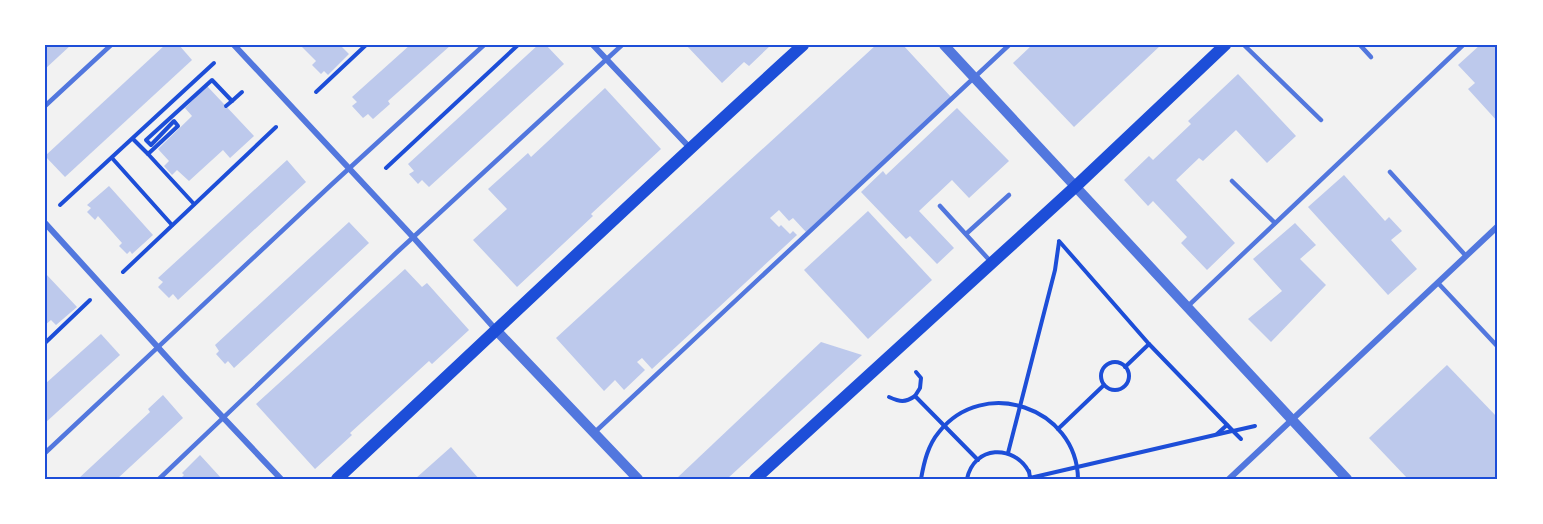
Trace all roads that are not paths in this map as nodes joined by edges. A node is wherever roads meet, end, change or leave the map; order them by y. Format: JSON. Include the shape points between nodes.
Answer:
{"nodes":[{"id":1,"x":111,"y":45,"type":"edge"},
{"id":2,"x":234,"y":45,"type":"edge"},
{"id":3,"x":484,"y":45,"type":"edge"},
{"id":4,"x":593,"y":45,"type":"edge"},
{"id":5,"x":622,"y":45,"type":"edge"},
{"id":6,"x":802,"y":45,"type":"edge"},
{"id":7,"x":944,"y":45,"type":"edge"},
{"id":8,"x":1009,"y":45,"type":"edge"},
{"id":9,"x":1225,"y":45,"type":"edge"},
{"id":10,"x":1244,"y":45,"type":"edge"},
{"id":11,"x":1360,"y":45,"type":"edge"},
{"id":12,"x":1463,"y":45,"type":"edge"},
{"id":13,"x":1371,"y":57,"type":"dead end"},
{"id":14,"x":607,"y":59,"type":"junction"},
{"id":15,"x":974,"y":78,"type":"junction"},
{"id":16,"x":45,"y":106,"type":"edge"},
{"id":17,"x":1321,"y":120,"type":"dead end"},
{"id":18,"x":690,"y":148,"type":"junction"},
{"id":19,"x":349,"y":168,"type":"junction"},
{"id":20,"x":1390,"y":172,"type":"dead end"},
{"id":21,"x":1232,"y":181,"type":"dead end"},
{"id":22,"x":1075,"y":187,"type":"junction"},
{"id":23,"x":1009,"y":195,"type":"dead end"},
{"id":24,"x":940,"y":206,"type":"dead end"},
{"id":25,"x":45,"y":223,"type":"edge"},
{"id":26,"x":1275,"y":223,"type":"junction"},
{"id":27,"x":1498,"y":226,"type":"edge"},
{"id":28,"x":966,"y":234,"type":"junction"},
{"id":29,"x":413,"y":237,"type":"junction"},
{"id":30,"x":1466,"y":256,"type":"junction"},
{"id":31,"x":992,"y":263,"type":"junction"},
{"id":32,"x":1438,"y":283,"type":"junction"},
{"id":33,"x":1187,"y":307,"type":"junction"},
{"id":34,"x":497,"y":331,"type":"junction"},
{"id":35,"x":157,"y":347,"type":"junction"},
{"id":36,"x":1498,"y":347,"type":"edge"},
{"id":37,"x":224,"y":418,"type":"junction"},
{"id":38,"x":1292,"y":420,"type":"junction"},
{"id":39,"x":594,"y":433,"type":"junction"},
{"id":40,"x":45,"y":453,"type":"edge"},
{"id":41,"x":159,"y":479,"type":"edge"},
{"id":42,"x":281,"y":479,"type":"edge"},
{"id":43,"x":337,"y":479,"type":"edge"},
{"id":44,"x":638,"y":479,"type":"edge"},
{"id":45,"x":755,"y":479,"type":"edge"},
{"id":46,"x":1229,"y":479,"type":"edge"},
{"id":47,"x":1347,"y":479,"type":"edge"}],
"edges":[{"from":1,"to":16,"type":"lane"},
{"from":2,"to":19,"type":"street"},
{"from":3,"to":19,"type":"lane"},
{"from":4,"to":14,"type":"street"},
{"from":5,"to":14,"type":"lane"},
{"from":6,"to":18,"type":"main road"},
{"from":7,"to":15,"type":"street"},
{"from":8,"to":15,"type":"lane"},
{"from":9,"to":22,"type":"main road"},
{"from":10,"to":17,"type":"lane"},
{"from":11,"to":13,"type":"lane"},
{"from":12,"to":26,"type":"lane"},
{"from":14,"to":18,"type":"street"},
{"from":14,"to":29,"type":"lane"},
{"from":15,"to":22,"type":"street"},
{"from":15,"to":39,"type":"lane"},
{"from":18,"to":34,"type":"main road"},
{"from":19,"to":29,"type":"street"},
{"from":19,"to":35,"type":"lane"},
{"from":20,"to":30,"type":"lane"},
{"from":21,"to":26,"type":"lane"},
{"from":22,"to":31,"type":"main road"},
{"from":22,"to":33,"type":"street"},
{"from":23,"to":28,"type":"lane"},
{"from":24,"to":28,"type":"lane"},
{"from":25,"to":35,"type":"street"},
{"from":26,"to":33,"type":"lane"},
{"from":27,"to":30,"type":"street"},
{"from":28,"to":31,"type":"lane"},
{"from":29,"to":34,"type":"street"},
{"from":29,"to":37,"type":"lane"},
{"from":30,"to":32,"type":"street"},
{"from":31,"to":45,"type":"main road"},
{"from":32,"to":36,"type":"lane"},
{"from":32,"to":38,"type":"street"},
{"from":33,"to":38,"type":"street"},
{"from":34,"to":39,"type":"street"},
{"from":34,"to":43,"type":"main road"},
{"from":35,"to":37,"type":"street"},
{"from":35,"to":40,"type":"lane"},
{"from":37,"to":41,"type":"lane"},
{"from":37,"to":42,"type":"street"},
{"from":38,"to":46,"type":"street"},
{"from":38,"to":47,"type":"street"},
{"from":39,"to":44,"type":"street"}]}
